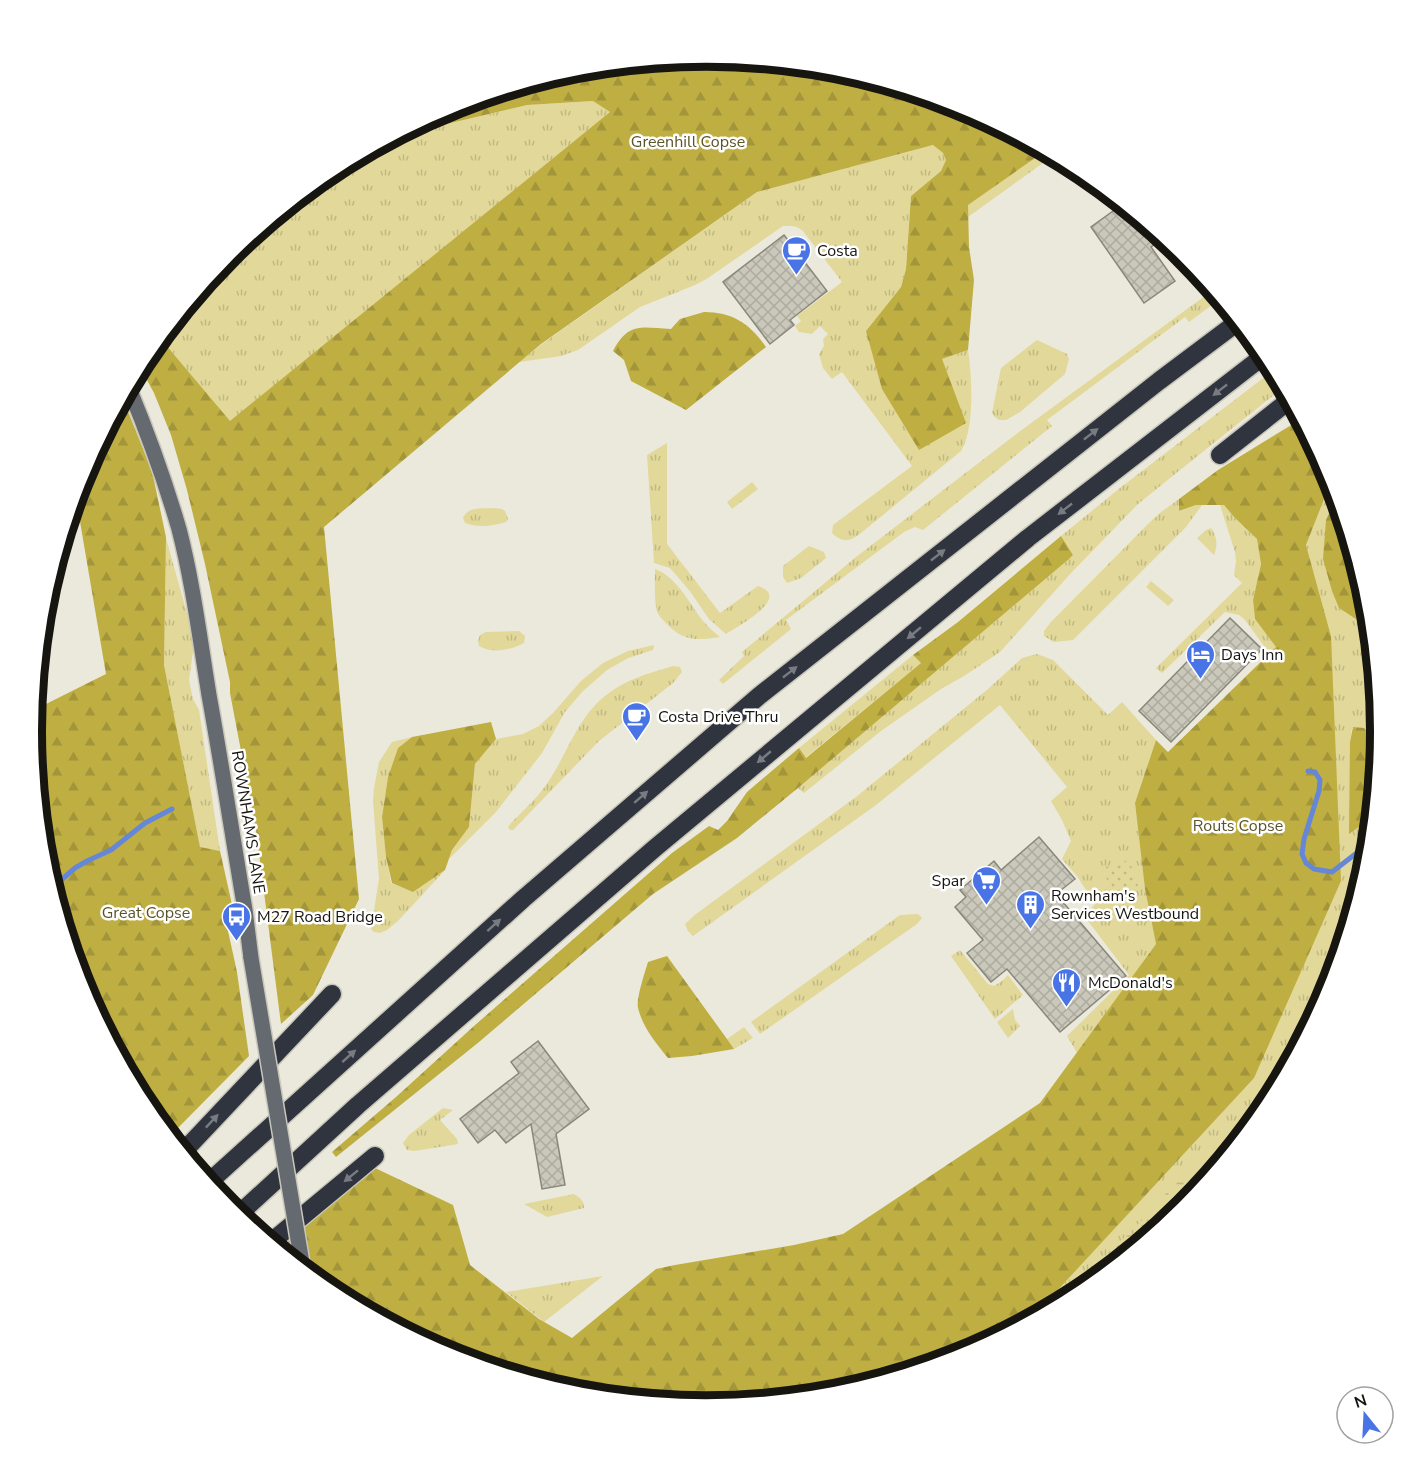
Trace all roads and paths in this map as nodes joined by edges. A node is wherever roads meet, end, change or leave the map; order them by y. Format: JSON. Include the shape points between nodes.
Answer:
{"nodes":[{"id":1,"x":1233,"y":326,"type":"edge"},
{"id":2,"x":1258,"y":360,"type":"edge"},
{"id":3,"x":133,"y":397,"type":"edge"},
{"id":4,"x":1285,"y":404,"type":"edge"},
{"id":5,"x":1220,"y":455,"type":"dead end"},
{"id":6,"x":332,"y":994,"type":"dead end"},
{"id":7,"x":188,"y":1147,"type":"edge"},
{"id":8,"x":375,"y":1156,"type":"dead end"},
{"id":9,"x":214,"y":1177,"type":"edge"},
{"id":10,"x":244,"y":1208,"type":"edge"},
{"id":11,"x":276,"y":1238,"type":"edge"},
{"id":12,"x":301,"y":1258,"type":"edge"}],
"edges":[{"from":9,"to":1,"type":"highway","one_way":true,"via":[[523,899],[759,696]]},
{"from":2,"to":10,"type":"highway","one_way":true,"via":[[1028,538],[664,840]]},
{"from":3,"to":12,"type":"street","name":"ROWNHAMS LANE","bridge":true,"via":[[166,486],[197,618]]},
{"from":4,"to":5,"type":"highway"},
{"from":7,"to":6,"type":"highway","one_way":true},
{"from":8,"to":11,"type":"highway","one_way":true}]}
